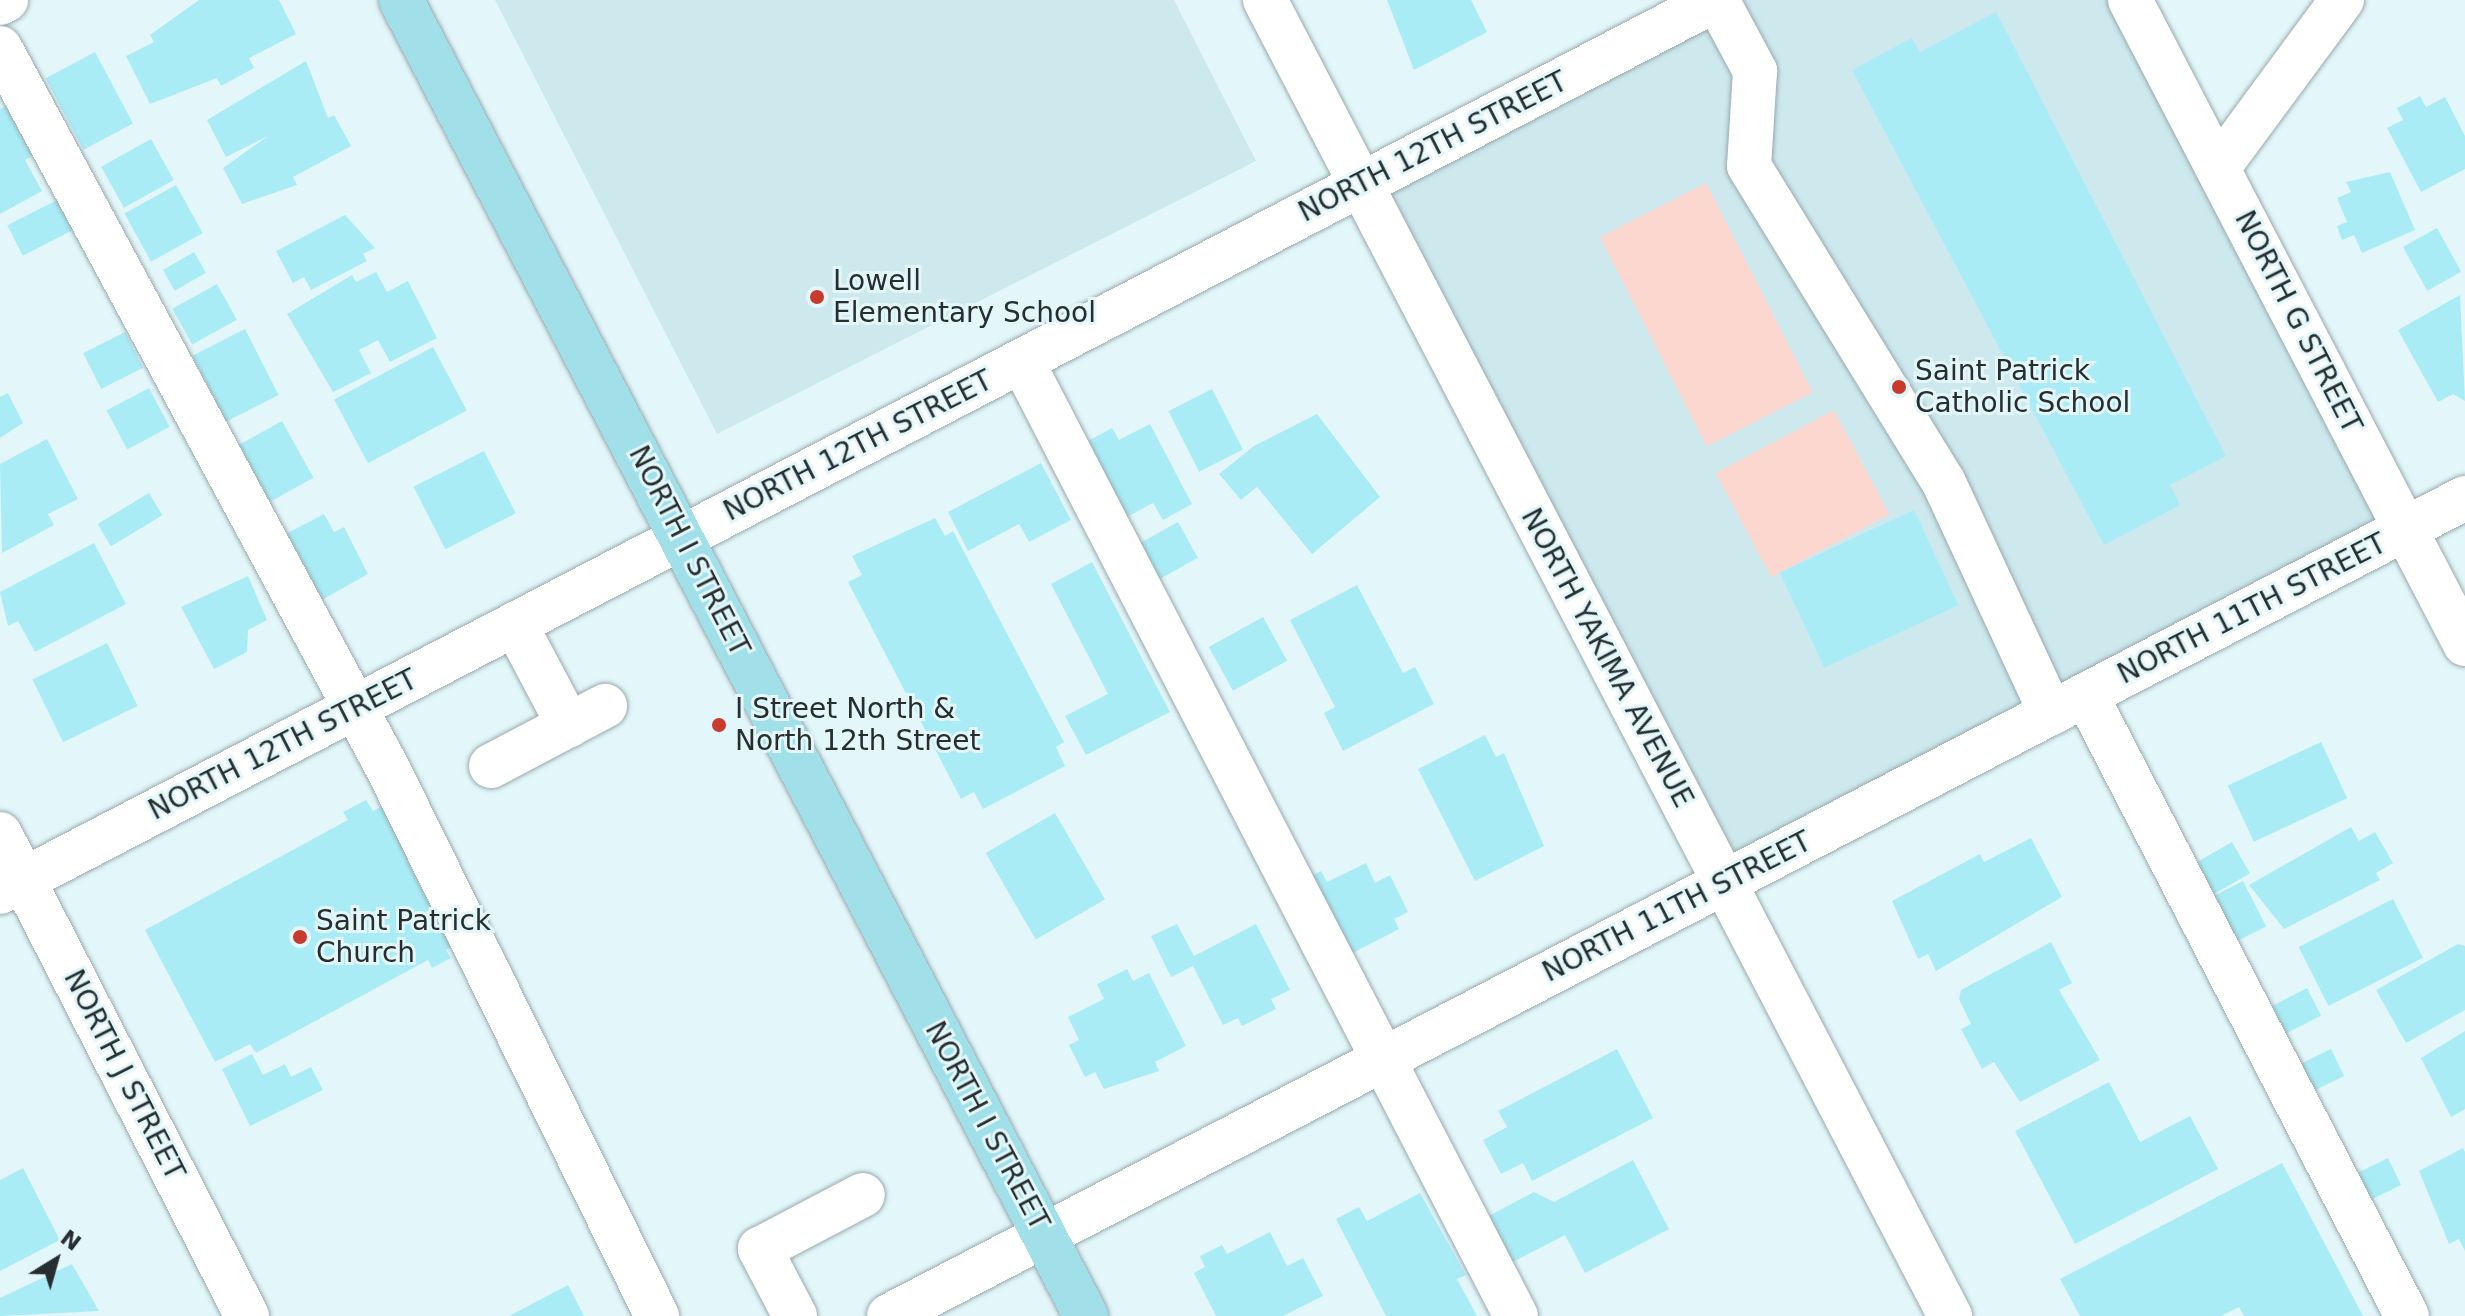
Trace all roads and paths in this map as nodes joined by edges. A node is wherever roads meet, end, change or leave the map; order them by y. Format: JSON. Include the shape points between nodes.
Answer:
{"nodes":[{"id":1,"x":6,"y":0,"type":"edge"},
{"id":2,"x":401,"y":0,"type":"edge"},
{"id":3,"x":1265,"y":0,"type":"edge"},
{"id":4,"x":1717,"y":0,"type":"edge"},
{"id":5,"x":2130,"y":0,"type":"edge"},
{"id":6,"x":2342,"y":0,"type":"edge"},
{"id":7,"x":0,"y":3,"type":"edge"},
{"id":8,"x":0,"y":48,"type":"edge"},
{"id":9,"x":2218,"y":168,"type":"junction"},
{"id":10,"x":1363,"y":184,"type":"junction"},
{"id":11,"x":1022,"y":361,"type":"junction"},
{"id":12,"x":2465,"y":498,"type":"edge"},
{"id":13,"x":2406,"y":529,"type":"junction"},
{"id":14,"x":681,"y":538,"type":"junction"},
{"id":15,"x":515,"y":624,"type":"junction"},
{"id":16,"x":2465,"y":644,"type":"edge"},
{"id":17,"x":2068,"y":704,"type":"junction"},
{"id":18,"x":353,"y":709,"type":"junction"},
{"id":19,"x":491,"y":766,"type":"dead end"},
{"id":20,"x":0,"y":834,"type":"edge"},
{"id":21,"x":1724,"y":882,"type":"junction"},
{"id":22,"x":12,"y":886,"type":"edge"},
{"id":23,"x":1383,"y":1060,"type":"junction"},
{"id":24,"x":863,"y":1195,"type":"dead end"},
{"id":25,"x":1045,"y":1236,"type":"junction"},
{"id":26,"x":247,"y":1316,"type":"edge"},
{"id":27,"x":657,"y":1316,"type":"edge"},
{"id":28,"x":795,"y":1316,"type":"edge"},
{"id":29,"x":889,"y":1316,"type":"edge"},
{"id":30,"x":1086,"y":1316,"type":"edge"},
{"id":31,"x":1516,"y":1316,"type":"edge"},
{"id":32,"x":1950,"y":1316,"type":"edge"},
{"id":33,"x":2407,"y":1316,"type":"edge"}],
"edges":[{"from":1,"to":7,"type":"street"},
{"from":2,"to":14,"type":"main road","name":"NORTH I STREET"},
{"from":3,"to":10,"type":"street","name":"NORTH YAKIMA AVENUE"},
{"from":4,"to":10,"type":"street","name":"NORTH 12TH STREET"},
{"from":4,"to":17,"type":"street","via":[[1755,71],[1749,166],[1944,483]]},
{"from":5,"to":9,"type":"street","name":"NORTH G STREET"},
{"from":6,"to":9,"type":"street"},
{"from":8,"to":18,"type":"street"},
{"from":9,"to":13,"type":"street","name":"NORTH G STREET"},
{"from":10,"to":11,"type":"street","name":"NORTH 12TH STREET"},
{"from":10,"to":21,"type":"street","name":"NORTH YAKIMA AVENUE"},
{"from":11,"to":14,"type":"street","name":"NORTH 12TH STREET"},
{"from":11,"to":23,"type":"street"},
{"from":12,"to":13,"type":"street","name":"NORTH 11TH STREET"},
{"from":13,"to":16,"type":"street","name":"NORTH G STREET"},
{"from":13,"to":17,"type":"street","name":"NORTH 11TH STREET"},
{"from":14,"to":15,"type":"street","name":"NORTH 12TH STREET"},
{"from":14,"to":25,"type":"main road","name":"NORTH I STREET"},
{"from":15,"to":18,"type":"street","name":"NORTH 12TH STREET"},
{"from":15,"to":19,"type":"street","via":[[587,716]]},
{"from":17,"to":21,"type":"street","name":"NORTH 11TH STREET"},
{"from":17,"to":33,"type":"street"},
{"from":18,"to":22,"type":"street","name":"NORTH 12TH STREET"},
{"from":18,"to":27,"type":"street"},
{"from":20,"to":22,"type":"street","name":"NORTH J STREET"},
{"from":21,"to":23,"type":"street","name":"NORTH 11TH STREET"},
{"from":21,"to":32,"type":"street","name":"NORTH YAKIMA AVENUE"},
{"from":22,"to":26,"type":"street","name":"NORTH J STREET"},
{"from":23,"to":25,"type":"street","name":"NORTH 11TH STREET"},
{"from":23,"to":31,"type":"street"},
{"from":24,"to":28,"type":"street","via":[[760,1249]]},
{"from":25,"to":29,"type":"street","name":"NORTH 11TH STREET"},
{"from":25,"to":30,"type":"main road","name":"NORTH I STREET"}]}
